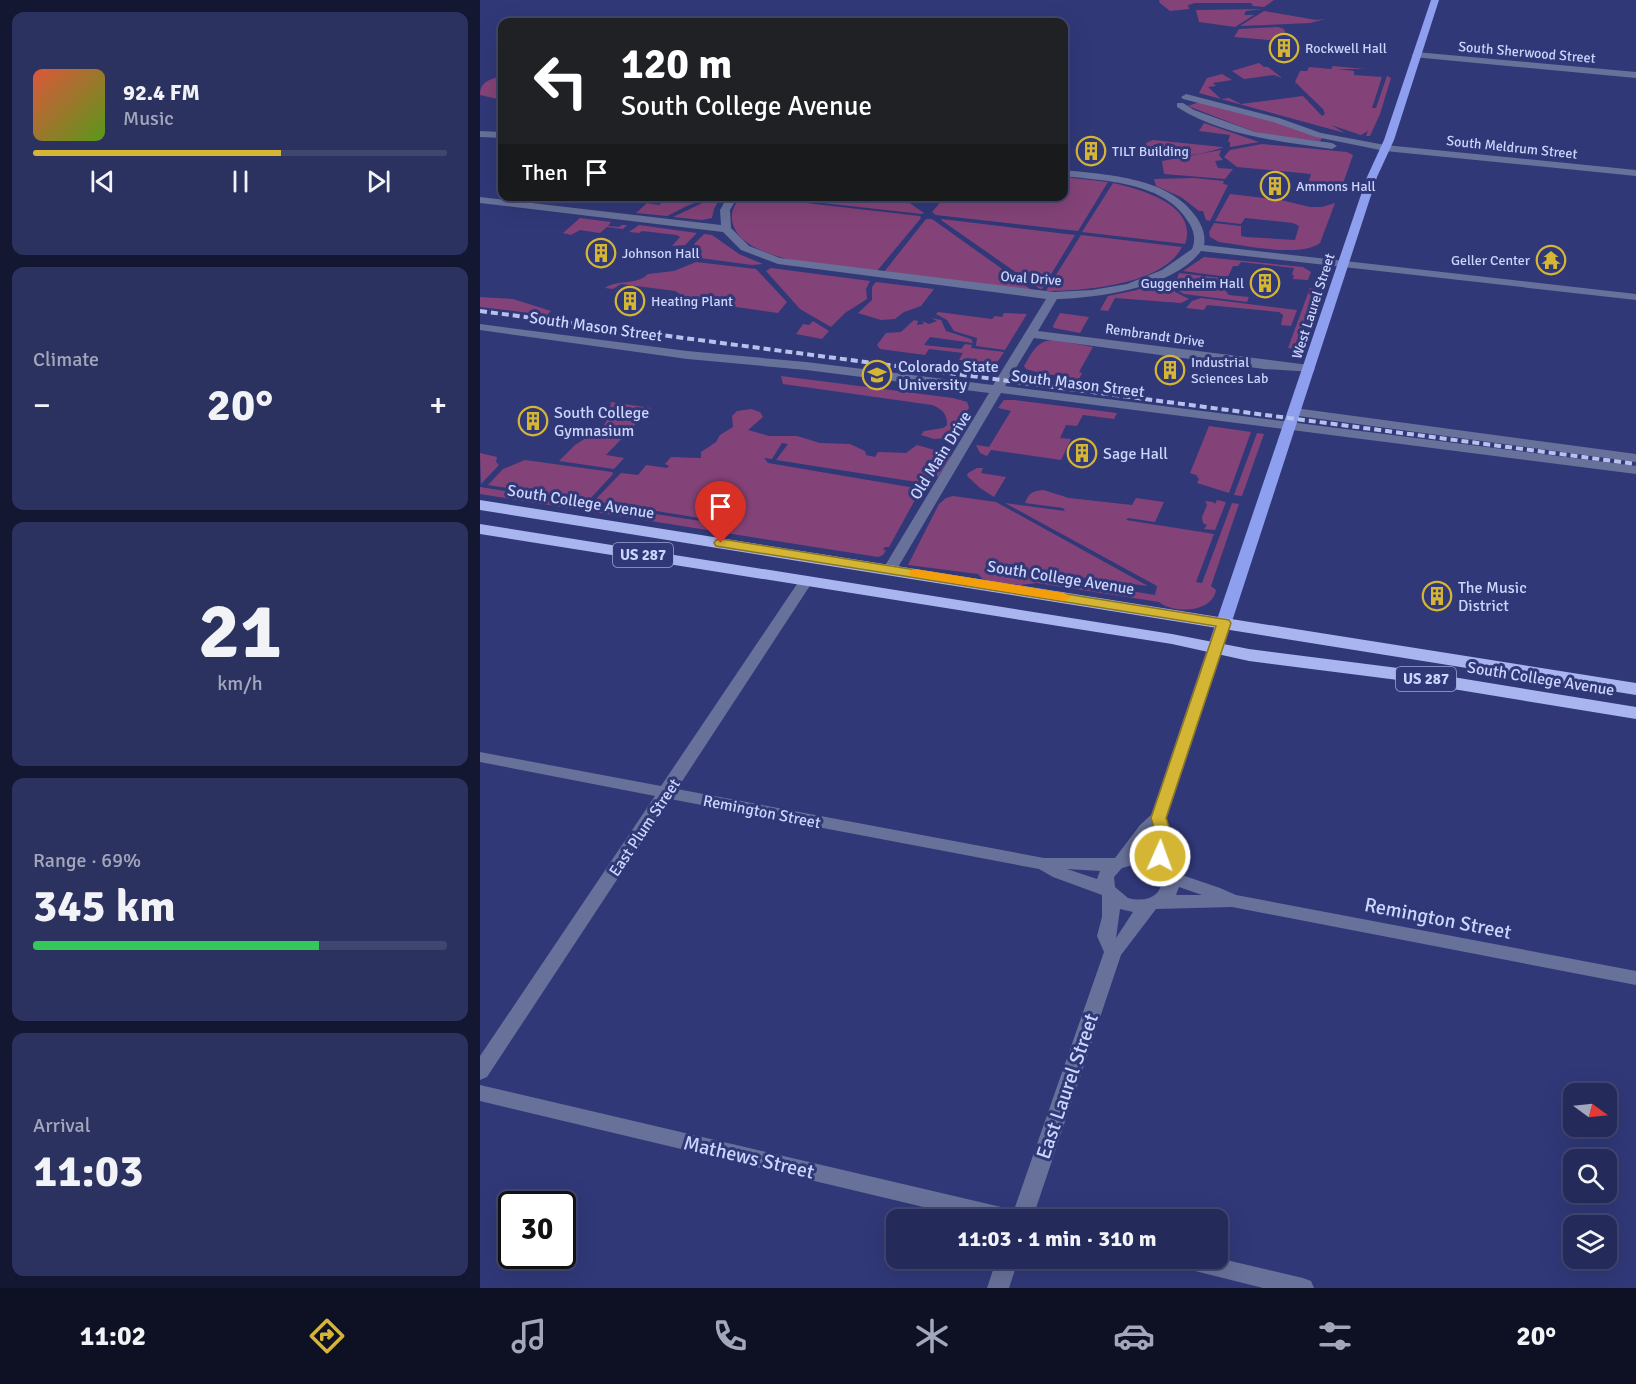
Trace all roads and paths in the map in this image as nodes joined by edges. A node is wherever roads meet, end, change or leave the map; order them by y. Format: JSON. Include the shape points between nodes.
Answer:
{"nodes":[{"id":1,"x":1435,"y":0,"type":"edge"},
{"id":2,"x":1416,"y":55,"type":"junction"},
{"id":3,"x":1636,"y":75,"type":"edge"},
{"id":4,"x":481,"y":133,"type":"edge"},
{"id":5,"x":498,"y":135,"type":"edge"},
{"id":6,"x":1385,"y":148,"type":"junction"},
{"id":7,"x":1636,"y":173,"type":"edge"},
{"id":8,"x":1068,"y":174,"type":"edge"},
{"id":9,"x":480,"y":200,"type":"edge"},
{"id":10,"x":730,"y":201,"type":"edge"},
{"id":11,"x":726,"y":229,"type":"junction"},
{"id":12,"x":1198,"y":247,"type":"junction"},
{"id":13,"x":1344,"y":264,"type":"junction"},
{"id":14,"x":1053,"y":296,"type":"junction"},
{"id":15,"x":1636,"y":297,"type":"edge"},
{"id":16,"x":480,"y":327,"type":"edge"},
{"id":17,"x":1032,"y":334,"type":"junction"},
{"id":18,"x":1310,"y":369,"type":"junction"},
{"id":19,"x":998,"y":390,"type":"junction"},
{"id":20,"x":1293,"y":419,"type":"junction"},
{"id":21,"x":1636,"y":458,"type":"edge"},
{"id":22,"x":1636,"y":470,"type":"edge"},
{"id":23,"x":480,"y":505,"type":"edge"},
{"id":24,"x":480,"y":515,"type":"edge"},
{"id":25,"x":557,"y":518,"type":"junction"},
{"id":26,"x":480,"y":529,"type":"edge"},
{"id":27,"x":887,"y":568,"type":"junction"},
{"id":28,"x":806,"y":581,"type":"junction"},
{"id":29,"x":1224,"y":623,"type":"junction"},
{"id":30,"x":1215,"y":649,"type":"junction"},
{"id":31,"x":1636,"y":689,"type":"edge"},
{"id":32,"x":1636,"y":713,"type":"edge"},
{"id":33,"x":480,"y":757,"type":"edge"},
{"id":34,"x":666,"y":793,"type":"junction"},
{"id":35,"x":1159,"y":818,"type":"junction"},
{"id":36,"x":1120,"y":862,"type":"junction"},
{"id":37,"x":1044,"y":864,"type":"junction"},
{"id":38,"x":1168,"y":873,"type":"junction"},
{"id":39,"x":1109,"y":893,"type":"junction"},
{"id":40,"x":1232,"y":902,"type":"junction"},
{"id":41,"x":1155,"y":903,"type":"junction"},
{"id":42,"x":1113,"y":952,"type":"junction"},
{"id":43,"x":1636,"y":978,"type":"edge"},
{"id":44,"x":480,"y":1072,"type":"edge"},
{"id":45,"x":480,"y":1093,"type":"edge"},
{"id":46,"x":972,"y":1209,"type":"edge"},
{"id":47,"x":1023,"y":1209,"type":"edge"},
{"id":48,"x":1004,"y":1269,"type":"edge"},
{"id":49,"x":1224,"y":1269,"type":"edge"},
{"id":50,"x":998,"y":1288,"type":"edge"},
{"id":51,"x":1303,"y":1288,"type":"edge"}],
"edges":[{"from":1,"to":2,"type":"main road","name":"West Laurel Street"},
{"from":2,"to":3,"type":"street","name":"South Sherwood Street"},
{"from":2,"to":6,"type":"main road","name":"West Laurel Street"},
{"from":4,"to":5,"type":"street"},
{"from":6,"to":6,"type":"street","via":[[1359,149],[1270,139],[1236,129],[1183,101]]},
{"from":6,"to":7,"type":"street","name":"South Meldrum Street"},
{"from":6,"to":13,"type":"main road","name":"West Laurel Street"},
{"from":8,"to":12,"type":"street","via":[[1119,180],[1166,196],[1193,219],[1200,236]]},
{"from":9,"to":11,"type":"street"},
{"from":10,"to":11,"type":"street","via":[[725,210]]},
{"from":11,"to":14,"type":"street","name":"Oval Drive","via":[[745,248],[778,261]]},
{"from":12,"to":13,"type":"street"},
{"from":12,"to":14,"type":"street","name":"Oval Drive","via":[[1177,266],[1146,280],[1093,293]]},
{"from":13,"to":15,"type":"street"},
{"from":13,"to":18,"type":"main road","name":"West Laurel Street"},
{"from":14,"to":17,"type":"street","name":"Old Main Drive"},
{"from":16,"to":19,"type":"street","name":"South Mason Street"},
{"from":17,"to":18,"type":"street","name":"Rembrandt Drive"},
{"from":17,"to":19,"type":"street","name":"Old Main Drive"},
{"from":18,"to":20,"type":"main road","name":"West Laurel Street"},
{"from":19,"to":20,"type":"street","name":"South Mason Street"},
{"from":19,"to":27,"type":"street","name":"Old Main Drive"},
{"from":20,"to":21,"type":"street","name":"South Mason Street"},
{"from":20,"to":22,"type":"street","name":"South Mason Street"},
{"from":20,"to":29,"type":"main road","name":"West Laurel Street"},
{"from":23,"to":25,"type":"highway","name":"South College Avenue","number":"US 287"},
{"from":24,"to":25,"type":"highway"},
{"from":25,"to":27,"type":"highway","name":"South College Avenue","number":"US 287"},
{"from":26,"to":28,"type":"highway","name":"South College Avenue","number":"US 287"},
{"from":27,"to":28,"type":"highway","via":[[816,572]]},
{"from":27,"to":29,"type":"highway","name":"South College Avenue","number":"US 287"},
{"from":28,"to":30,"type":"highway","name":"South College Avenue","number":"US 287"},
{"from":28,"to":34,"type":"street","name":"East Plum Street"},
{"from":29,"to":30,"type":"main road"},
{"from":29,"to":31,"type":"highway","name":"South College Avenue","number":"US 287"},
{"from":30,"to":32,"type":"highway","name":"South College Avenue","number":"US 287"},
{"from":30,"to":35,"type":"street"},
{"from":33,"to":34,"type":"street","name":"Remington Street"},
{"from":34,"to":37,"type":"street","name":"Remington Street"},
{"from":34,"to":44,"type":"street","name":"East Plum Street"},
{"from":35,"to":36,"type":"street"},
{"from":35,"to":38,"type":"street","via":[[1163,833],[1160,856]]},
{"from":36,"to":37,"type":"street","name":"Remington Street"},
{"from":36,"to":38,"type":"street","via":[[1146,859]]},
{"from":36,"to":39,"type":"street","via":[[1105,876]]},
{"from":37,"to":39,"type":"street","name":"Remington Street","via":[[1058,874]]},
{"from":38,"to":40,"type":"street","name":"Remington Street"},
{"from":38,"to":41,"type":"street","via":[[1171,889]]},
{"from":39,"to":41,"type":"street","via":[[1129,905]]},
{"from":39,"to":42,"type":"street","name":"East Laurel Street","via":[[1111,917],[1106,936]]},
{"from":40,"to":41,"type":"street","name":"Remington Street"},
{"from":40,"to":43,"type":"street","name":"Remington Street"},
{"from":41,"to":42,"type":"street","name":"East Laurel Street","via":[[1134,922],[1126,941]]},
{"from":42,"to":47,"type":"street","name":"East Laurel Street"},
{"from":45,"to":46,"type":"street","name":"Mathews Street"},
{"from":48,"to":50,"type":"street"},
{"from":49,"to":51,"type":"street"}]}
